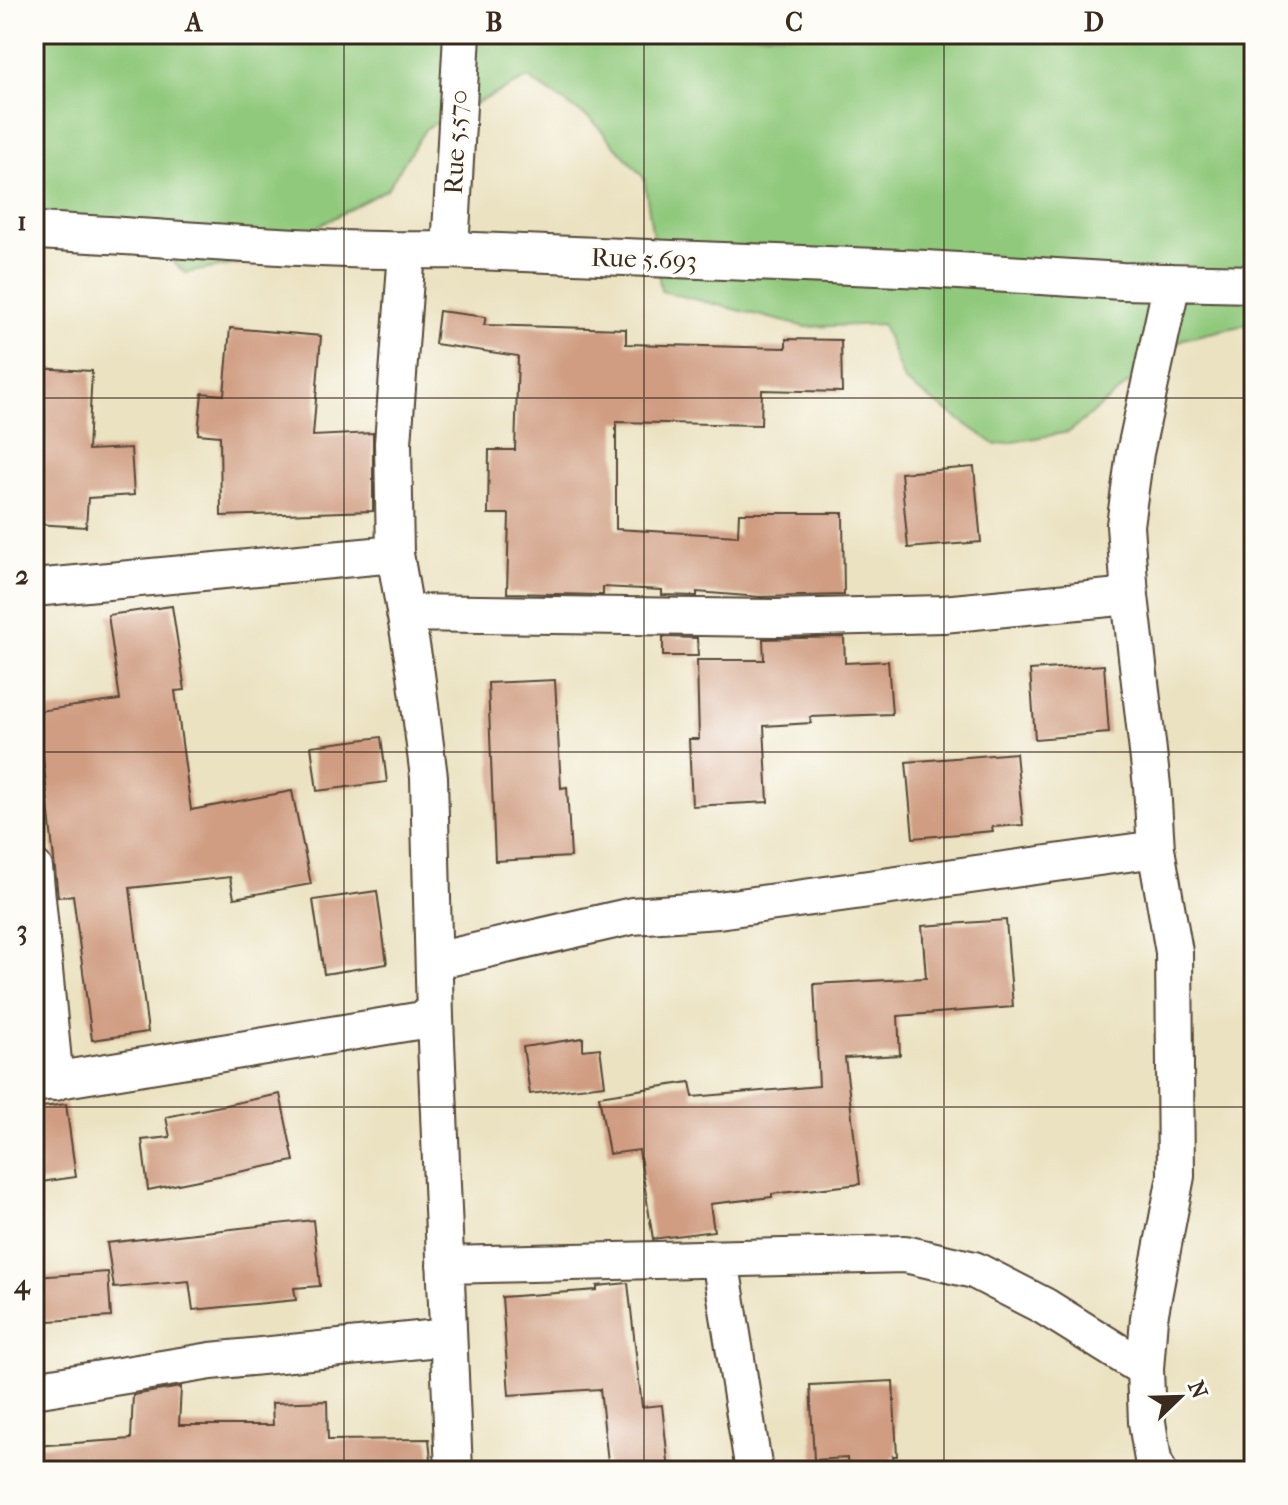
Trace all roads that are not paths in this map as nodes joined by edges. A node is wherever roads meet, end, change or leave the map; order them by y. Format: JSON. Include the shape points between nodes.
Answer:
{"nodes":[{"id":1,"x":462,"y":34,"type":"edge"},
{"id":2,"x":34,"y":231,"type":"edge"},
{"id":3,"x":450,"y":250,"type":"junction"},
{"id":4,"x":407,"y":251,"type":"junction"},
{"id":5,"x":1172,"y":282,"type":"junction"},
{"id":6,"x":1254,"y":284,"type":"edge"},
{"id":7,"x":395,"y":554,"type":"junction"},
{"id":8,"x":34,"y":588,"type":"edge"},
{"id":9,"x":1130,"y":596,"type":"junction"},
{"id":10,"x":405,"y":613,"type":"junction"},
{"id":11,"x":1156,"y":849,"type":"junction"},
{"id":12,"x":34,"y":868,"type":"edge"},
{"id":13,"x":435,"y":961,"type":"junction"},
{"id":14,"x":435,"y":1018,"type":"junction"},
{"id":15,"x":45,"y":1083,"type":"edge"},
{"id":16,"x":720,"y":1259,"type":"junction"},
{"id":17,"x":445,"y":1265,"type":"junction"},
{"id":18,"x":448,"y":1337,"type":"junction"},
{"id":19,"x":1145,"y":1369,"type":"junction"},
{"id":20,"x":34,"y":1390,"type":"edge"},
{"id":21,"x":454,"y":1471,"type":"edge"},
{"id":22,"x":754,"y":1471,"type":"edge"},
{"id":23,"x":1158,"y":1471,"type":"edge"}],
"edges":[{"from":1,"to":3,"type":"street","name":"Rue 5.570"},
{"from":2,"to":4,"type":"street","name":"Rue 5.693"},
{"from":3,"to":4,"type":"street","name":"Rue 5.693"},
{"from":3,"to":5,"type":"street","name":"Rue 5.693"},
{"from":4,"to":7,"type":"street","via":[[393,443]]},
{"from":5,"to":6,"type":"street","name":"Rue 5.693"},
{"from":5,"to":9,"type":"street","via":[[1125,525]]},
{"from":7,"to":8,"type":"street"},
{"from":7,"to":10,"type":"street"},
{"from":9,"to":10,"type":"street","via":[[943,614],[777,618]]},
{"from":9,"to":11,"type":"street"},
{"from":10,"to":13,"type":"street","via":[[429,777]]},
{"from":11,"to":13,"type":"street","via":[[718,910],[632,916]]},
{"from":11,"to":19,"type":"street","via":[[1174,952],[1176,1176],[1149,1318]]},
{"from":12,"to":15,"type":"street"},
{"from":13,"to":14,"type":"street"},
{"from":14,"to":15,"type":"street"},
{"from":14,"to":17,"type":"street"},
{"from":16,"to":17,"type":"street"},
{"from":16,"to":19,"type":"street","via":[[905,1254],[974,1270]]},
{"from":16,"to":22,"type":"street"},
{"from":17,"to":18,"type":"street"},
{"from":18,"to":20,"type":"street","via":[[211,1361]]},
{"from":18,"to":21,"type":"street"},
{"from":19,"to":23,"type":"street","via":[[1147,1422]]}]}
